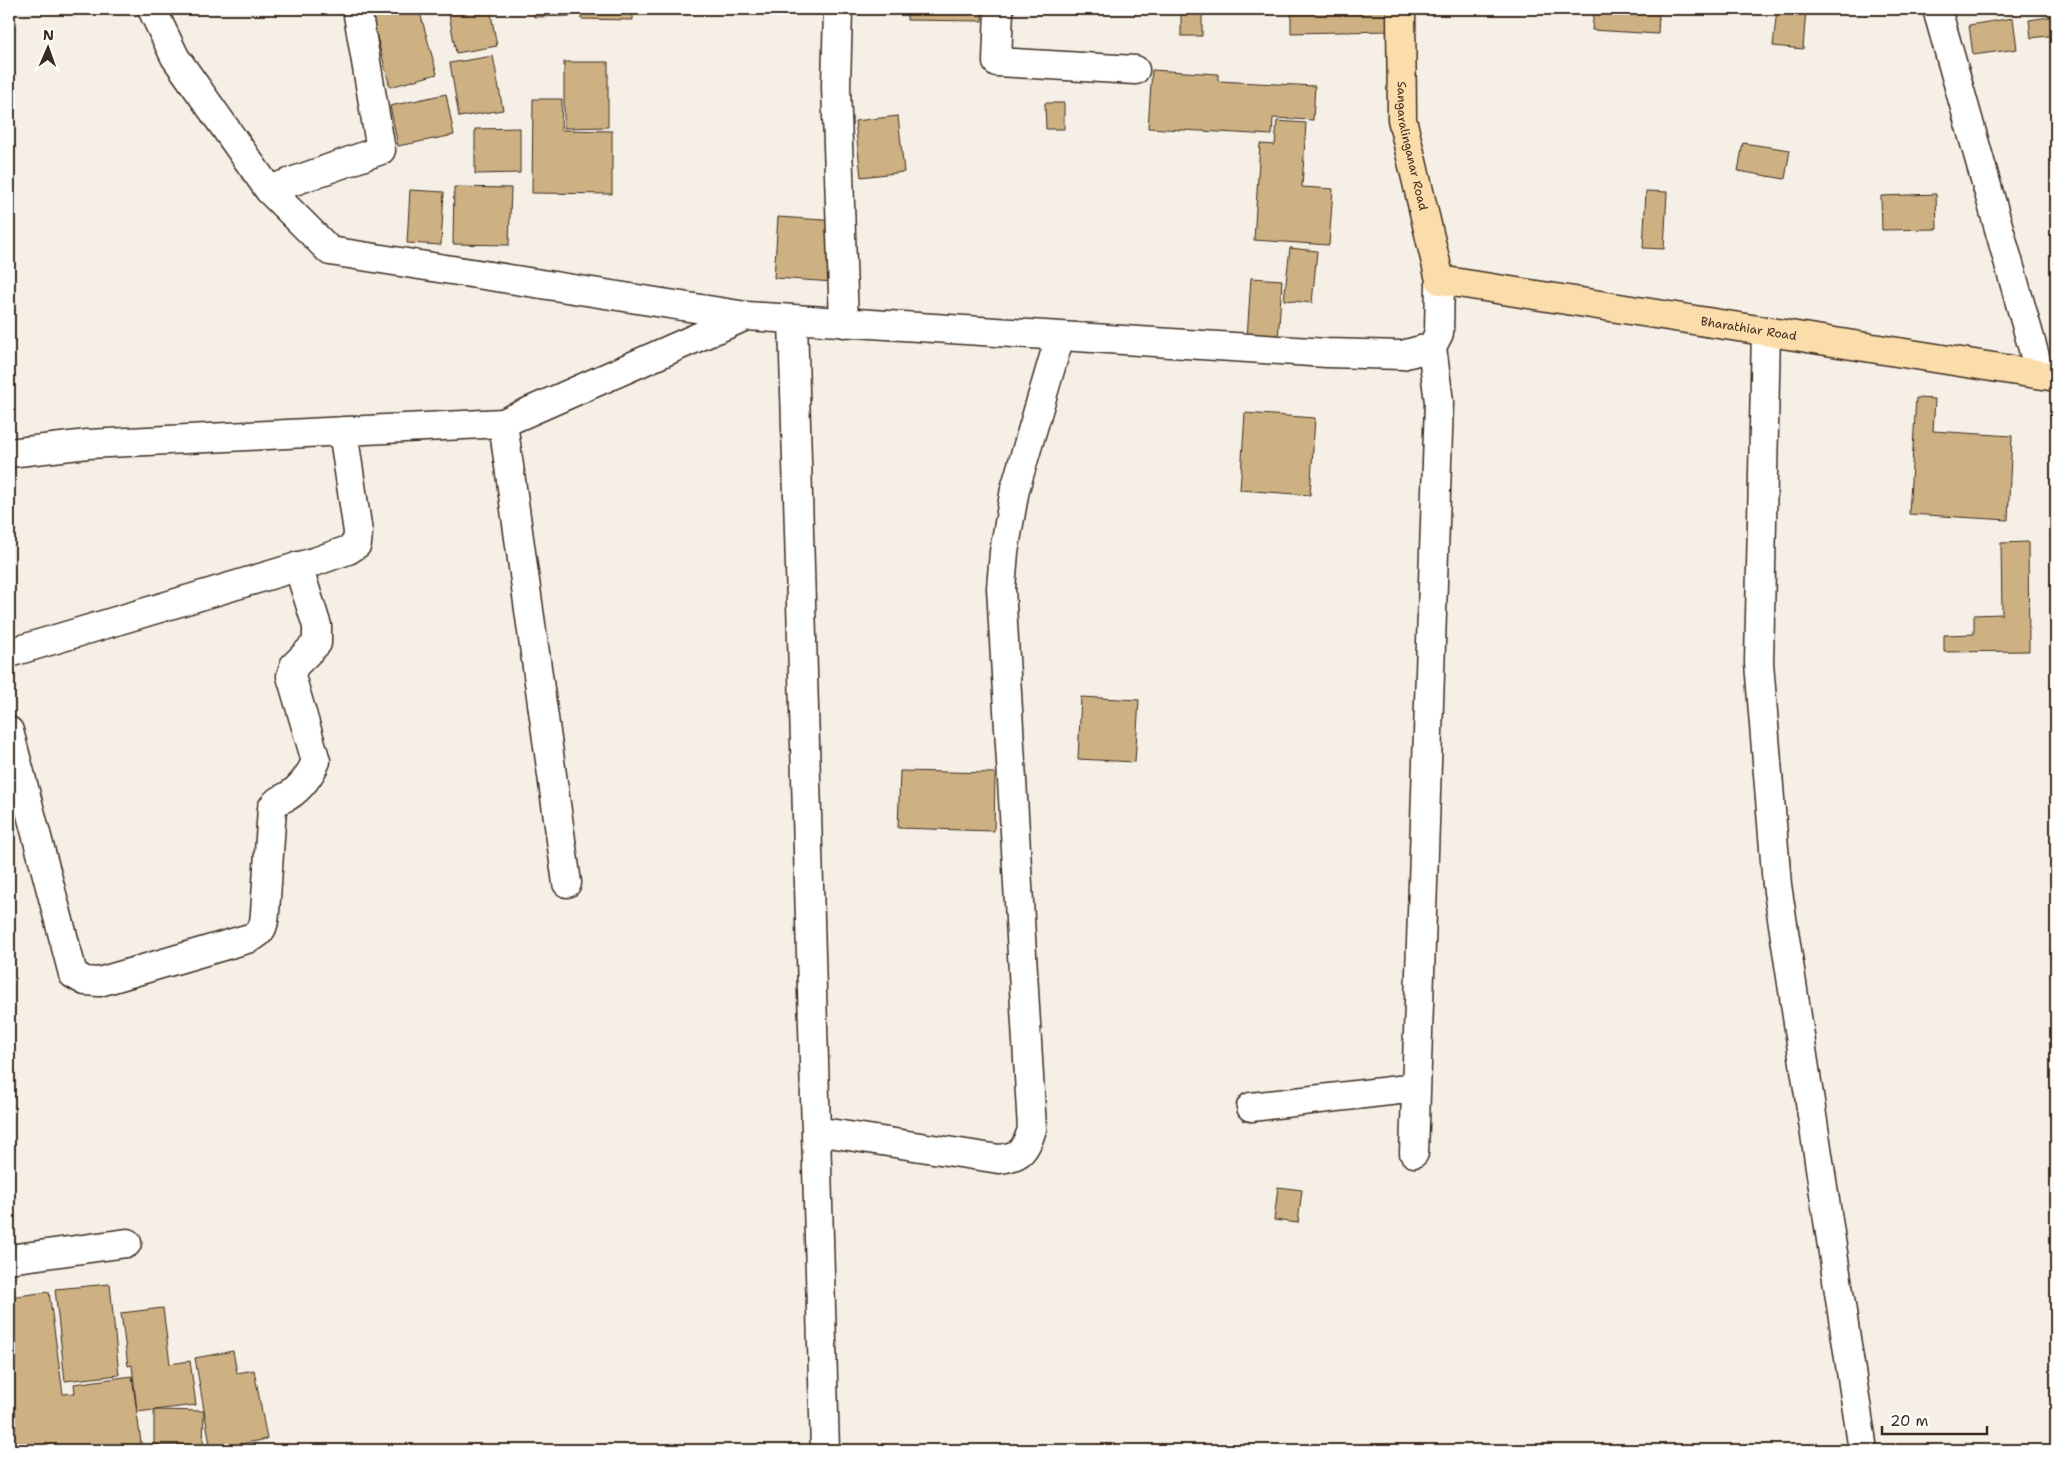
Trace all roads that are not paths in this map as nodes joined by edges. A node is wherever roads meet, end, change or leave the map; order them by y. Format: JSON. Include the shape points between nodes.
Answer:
{"nodes":[{"id":1,"x":152,"y":9,"type":"edge"},
{"id":2,"x":357,"y":9,"type":"edge"},
{"id":3,"x":838,"y":9,"type":"edge"},
{"id":4,"x":999,"y":9,"type":"edge"},
{"id":5,"x":1401,"y":9,"type":"edge"},
{"id":6,"x":1937,"y":9,"type":"edge"},
{"id":7,"x":1136,"y":70,"type":"dead end"},
{"id":8,"x":269,"y":190,"type":"junction"},
{"id":9,"x":1440,"y":280,"type":"junction"},
{"id":10,"x":746,"y":316,"type":"junction"},
{"id":11,"x":793,"y":320,"type":"junction"},
{"id":12,"x":844,"y":323,"type":"junction"},
{"id":13,"x":1766,"y":331,"type":"junction"},
{"id":14,"x":1060,"y":336,"type":"junction"},
{"id":15,"x":1432,"y":347,"type":"junction"},
{"id":16,"x":2048,"y":376,"type":"edge"},
{"id":17,"x":503,"y":423,"type":"junction"},
{"id":18,"x":343,"y":431,"type":"junction"},
{"id":19,"x":9,"y":453,"type":"edge"},
{"id":20,"x":298,"y":566,"type":"junction"},
{"id":21,"x":9,"y":653,"type":"edge"},
{"id":22,"x":9,"y":731,"type":"edge"},
{"id":23,"x":567,"y":884,"type":"dead end"},
{"id":24,"x":1416,"y":1088,"type":"junction"},
{"id":25,"x":1250,"y":1107,"type":"dead end"},
{"id":26,"x":816,"y":1131,"type":"junction"},
{"id":27,"x":1414,"y":1153,"type":"dead end"},
{"id":28,"x":127,"y":1243,"type":"dead end"},
{"id":29,"x":9,"y":1259,"type":"edge"},
{"id":30,"x":826,"y":1450,"type":"edge"},
{"id":31,"x":1863,"y":1450,"type":"edge"}],
"edges":[{"from":1,"to":8,"type":"street","via":[[174,57]]},
{"from":2,"to":8,"type":"street","via":[[381,150]]},
{"from":3,"to":12,"type":"street","via":[[836,86]]},
{"from":4,"to":7,"type":"street","via":[[997,62]]},
{"from":5,"to":9,"type":"main road","name":"Sangaralinganar Road","via":[[1402,119]]},
{"from":6,"to":16,"type":"street"},
{"from":8,"to":10,"type":"street","via":[[330,252]]},
{"from":9,"to":13,"type":"main road","name":"Bharathiar Road"},
{"from":9,"to":15,"type":"street","via":[[1439,334]]},
{"from":10,"to":11,"type":"street"},
{"from":10,"to":17,"type":"street"},
{"from":11,"to":12,"type":"street"},
{"from":11,"to":26,"type":"street"},
{"from":12,"to":14,"type":"street"},
{"from":13,"to":16,"type":"main road","name":"Bharathiar Road"},
{"from":13,"to":31,"type":"street","via":[[1758,663],[1777,885]]},
{"from":14,"to":15,"type":"street","via":[[1402,355]]},
{"from":14,"to":26,"type":"street","via":[[1015,489],[1001,588],[1032,1129],[1029,1141],[1021,1152],[1011,1158],[999,1159]]},
{"from":15,"to":24,"type":"street","via":[[1438,402]]},
{"from":17,"to":18,"type":"street"},
{"from":17,"to":23,"type":"street"},
{"from":18,"to":19,"type":"street","via":[[88,444]]},
{"from":18,"to":20,"type":"street","via":[[357,544]]},
{"from":20,"to":21,"type":"street"},
{"from":20,"to":22,"type":"street","via":[[317,626],[317,643],[294,666],[291,676],[316,761],[307,778],[288,796],[277,800],[272,808],[264,925],[259,934],[100,982],[85,981],[73,974]]},
{"from":24,"to":25,"type":"street"},
{"from":24,"to":27,"type":"street"},
{"from":26,"to":30,"type":"street"},
{"from":28,"to":29,"type":"street"}]}
